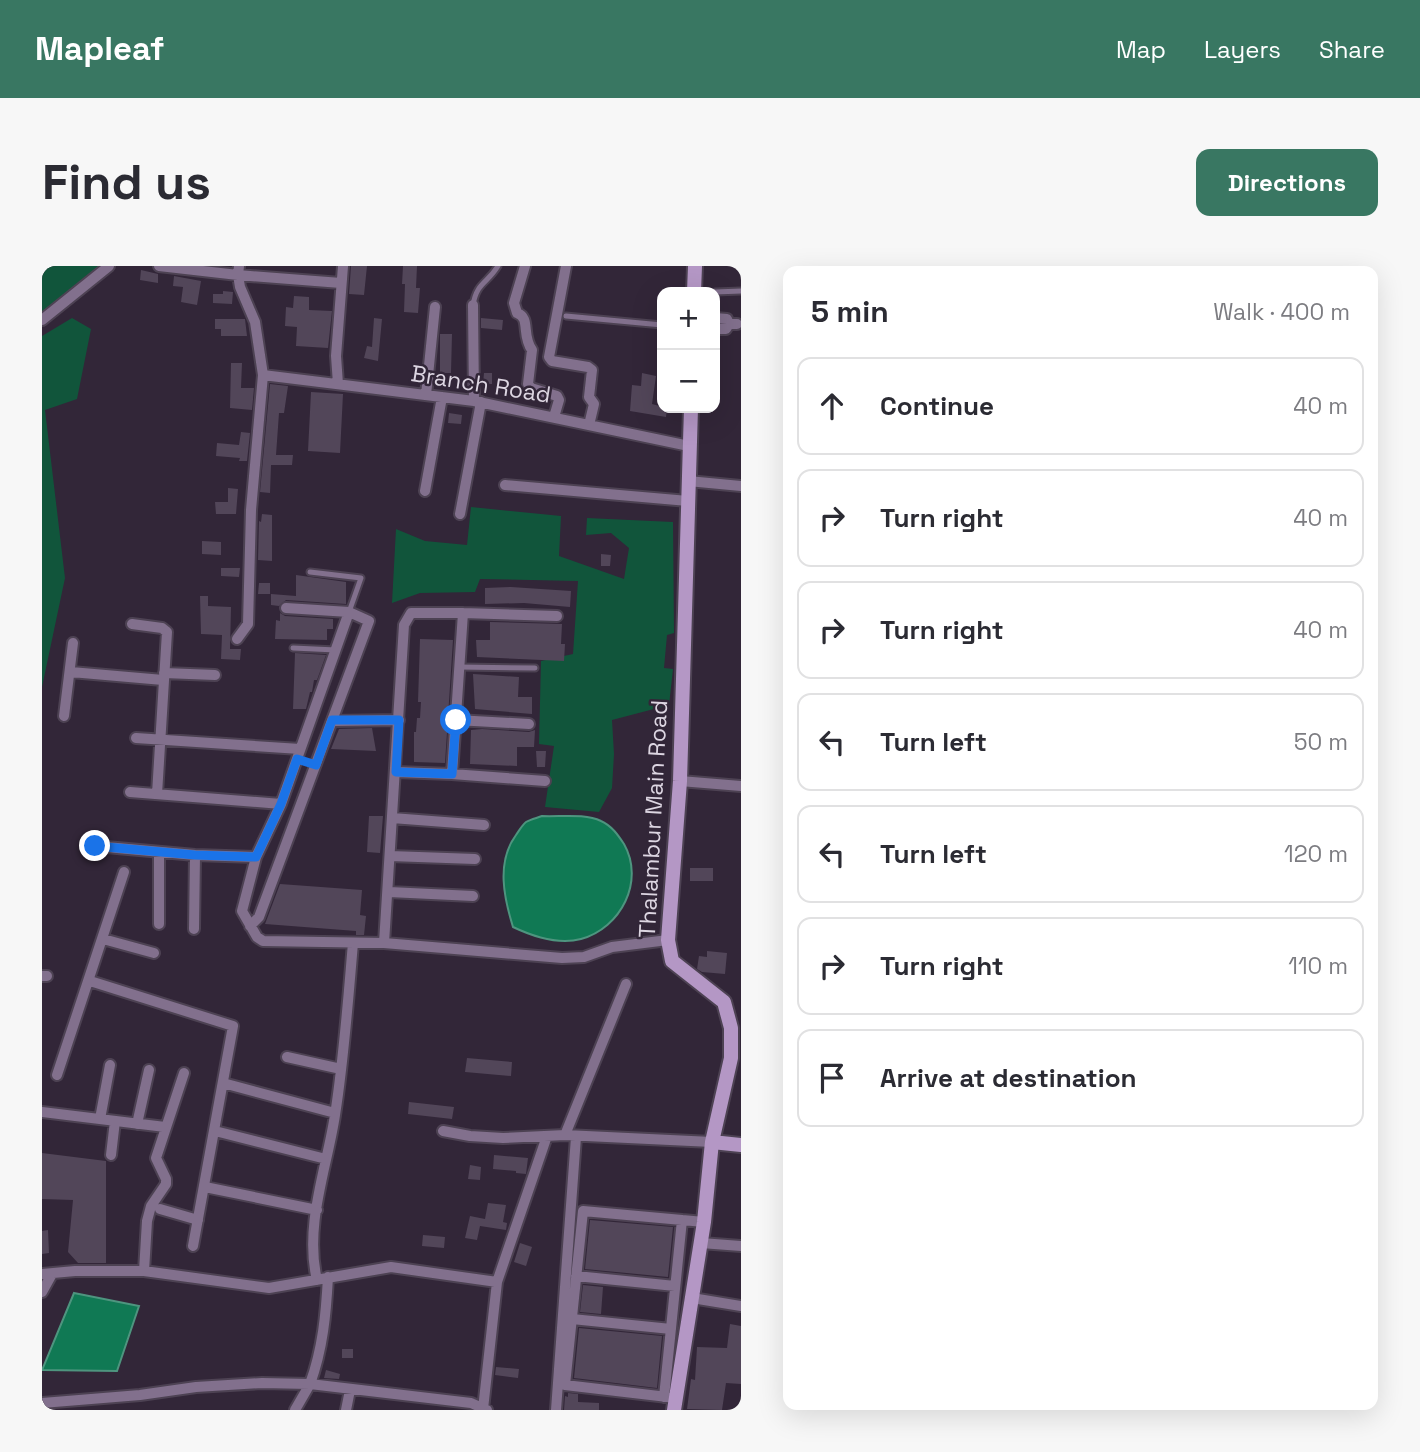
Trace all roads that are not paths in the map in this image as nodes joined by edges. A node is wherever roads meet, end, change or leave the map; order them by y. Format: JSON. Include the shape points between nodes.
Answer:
{"nodes":[{"id":1,"x":109,"y":266,"type":"edge"},
{"id":2,"x":159,"y":266,"type":"edge"},
{"id":3,"x":342,"y":266,"type":"edge"},
{"id":4,"x":498,"y":266,"type":"edge"},
{"id":5,"x":525,"y":266,"type":"edge"},
{"id":6,"x":566,"y":266,"type":"edge"},
{"id":7,"x":695,"y":266,"type":"edge"},
{"id":8,"x":239,"y":270,"type":"edge"},
{"id":9,"x":341,"y":283,"type":"junction"},
{"id":10,"x":695,"y":287,"type":"edge"},
{"id":11,"x":741,"y":291,"type":"edge"},
{"id":12,"x":720,"y":292,"type":"edge"},
{"id":13,"x":473,"y":305,"type":"joint"},
{"id":14,"x":435,"y":307,"type":"dead end"},
{"id":15,"x":566,"y":316,"type":"dead end"},
{"id":16,"x":720,"y":318,"type":"edge"},
{"id":17,"x":42,"y":320,"type":"edge"},
{"id":18,"x":657,"y":325,"type":"edge"},
{"id":19,"x":720,"y":328,"type":"edge"},
{"id":20,"x":532,"y":350,"type":"junction"},
{"id":21,"x":548,"y":352,"type":"junction"},
{"id":22,"x":263,"y":375,"type":"junction"},
{"id":23,"x":338,"y":384,"type":"junction"},
{"id":24,"x":426,"y":395,"type":"junction"},
{"id":25,"x":442,"y":397,"type":"junction"},
{"id":26,"x":478,"y":401,"type":"junction"},
{"id":27,"x":691,"y":413,"type":"edge"},
{"id":28,"x":554,"y":417,"type":"junction"},
{"id":29,"x":589,"y":425,"type":"junction"},
{"id":30,"x":689,"y":446,"type":"junction"},
{"id":31,"x":688,"y":481,"type":"junction"},
{"id":32,"x":505,"y":485,"type":"dead end"},
{"id":33,"x":741,"y":486,"type":"edge"},
{"id":34,"x":425,"y":491,"type":"dead end"},
{"id":35,"x":688,"y":501,"type":"junction"},
{"id":36,"x":460,"y":514,"type":"dead end"},
{"id":37,"x":310,"y":572,"type":"dead end"},
{"id":38,"x":286,"y":608,"type":"dead end"},
{"id":39,"x":349,"y":612,"type":"junction"},
{"id":40,"x":463,"y":613,"type":"junction"},
{"id":41,"x":557,"y":616,"type":"dead end"},
{"id":42,"x":132,"y":624,"type":"dead end"},
{"id":43,"x":237,"y":639,"type":"dead end"},
{"id":44,"x":73,"y":643,"type":"dead end"},
{"id":45,"x":293,"y":648,"type":"dead end"},
{"id":46,"x":336,"y":650,"type":"junction"},
{"id":47,"x":459,"y":667,"type":"junction"},
{"id":48,"x":534,"y":668,"type":"dead end"},
{"id":49,"x":71,"y":672,"type":"junction"},
{"id":50,"x":215,"y":675,"type":"dead end"},
{"id":51,"x":163,"y":677,"type":"junction"},
{"id":52,"x":64,"y":716,"type":"dead end"},
{"id":53,"x":332,"y":720,"type":"junction"},
{"id":54,"x":399,"y":720,"type":"junction"},
{"id":55,"x":456,"y":720,"type":"junction"},
{"id":56,"x":529,"y":724,"type":"dead end"},
{"id":57,"x":136,"y":738,"type":"dead end"},
{"id":58,"x":159,"y":740,"type":"junction"},
{"id":59,"x":298,"y":754,"type":"junction"},
{"id":60,"x":316,"y":765,"type":"junction"},
{"id":61,"x":396,"y":772,"type":"junction"},
{"id":62,"x":452,"y":774,"type":"junction"},
{"id":63,"x":545,"y":780,"type":"dead end"},
{"id":64,"x":680,"y":781,"type":"junction"},
{"id":65,"x":741,"y":786,"type":"edge"},
{"id":66,"x":130,"y":792,"type":"dead end"},
{"id":67,"x":157,"y":794,"type":"junction"},
{"id":68,"x":281,"y":804,"type":"junction"},
{"id":69,"x":392,"y":818,"type":"junction"},
{"id":70,"x":484,"y":825,"type":"dead end"},
{"id":71,"x":95,"y":846,"type":"dead end"},
{"id":72,"x":159,"y":852,"type":"junction"},
{"id":73,"x":195,"y":855,"type":"junction"},
{"id":74,"x":390,"y":856,"type":"junction"},
{"id":75,"x":256,"y":857,"type":"junction"},
{"id":76,"x":475,"y":859,"type":"dead end"},
{"id":77,"x":124,"y":872,"type":"dead end"},
{"id":78,"x":389,"y":892,"type":"junction"},
{"id":79,"x":473,"y":896,"type":"dead end"},
{"id":80,"x":159,"y":924,"type":"dead end"},
{"id":81,"x":250,"y":926,"type":"junction"},
{"id":82,"x":194,"y":929,"type":"dead end"},
{"id":83,"x":103,"y":939,"type":"junction"},
{"id":84,"x":668,"y":940,"type":"junction"},
{"id":85,"x":353,"y":943,"type":"junction"},
{"id":86,"x":384,"y":943,"type":"junction"},
{"id":87,"x":154,"y":953,"type":"dead end"},
{"id":88,"x":90,"y":981,"type":"junction"},
{"id":89,"x":626,"y":984,"type":"dead end"},
{"id":90,"x":287,"y":1057,"type":"dead end"},
{"id":91,"x":110,"y":1065,"type":"dead end"},
{"id":92,"x":341,"y":1069,"type":"junction"},
{"id":93,"x":149,"y":1070,"type":"dead end"},
{"id":94,"x":184,"y":1073,"type":"dead end"},
{"id":95,"x":57,"y":1075,"type":"dead end"},
{"id":96,"x":223,"y":1083,"type":"junction"},
{"id":97,"x":42,"y":1112,"type":"edge"},
{"id":98,"x":335,"y":1113,"type":"junction"},
{"id":99,"x":100,"y":1119,"type":"junction"},
{"id":100,"x":115,"y":1121,"type":"junction"},
{"id":101,"x":137,"y":1124,"type":"junction"},
{"id":102,"x":165,"y":1127,"type":"junction"},
{"id":103,"x":215,"y":1131,"type":"junction"},
{"id":104,"x":443,"y":1131,"type":"dead end"},
{"id":105,"x":547,"y":1136,"type":"junction"},
{"id":106,"x":570,"y":1136,"type":"junction"},
{"id":107,"x":712,"y":1142,"type":"junction"},
{"id":108,"x":741,"y":1144,"type":"edge"},
{"id":109,"x":111,"y":1155,"type":"dead end"},
{"id":110,"x":326,"y":1159,"type":"junction"},
{"id":111,"x":205,"y":1187,"type":"junction"},
{"id":112,"x":160,"y":1209,"type":"dead end"},
{"id":113,"x":317,"y":1210,"type":"junction"},
{"id":114,"x":198,"y":1220,"type":"junction"},
{"id":115,"x":682,"y":1220,"type":"junction"},
{"id":116,"x":704,"y":1222,"type":"junction"},
{"id":117,"x":701,"y":1243,"type":"junction"},
{"id":118,"x":193,"y":1246,"type":"dead end"},
{"id":119,"x":741,"y":1246,"type":"edge"},
{"id":120,"x":145,"y":1271,"type":"junction"},
{"id":121,"x":47,"y":1274,"type":"edge"},
{"id":122,"x":576,"y":1276,"type":"junction"},
{"id":123,"x":323,"y":1278,"type":"junction"},
{"id":124,"x":497,"y":1282,"type":"junction"},
{"id":125,"x":675,"y":1286,"type":"junction"},
{"id":126,"x":42,"y":1292,"type":"edge"},
{"id":127,"x":692,"y":1298,"type":"junction"},
{"id":128,"x":741,"y":1306,"type":"edge"},
{"id":129,"x":572,"y":1319,"type":"junction"},
{"id":130,"x":671,"y":1329,"type":"junction"},
{"id":131,"x":310,"y":1384,"type":"junction"},
{"id":132,"x":350,"y":1390,"type":"junction"},
{"id":133,"x":97,"y":1398,"type":"junction"},
{"id":134,"x":671,"y":1402,"type":"edge"},
{"id":135,"x":42,"y":1403,"type":"edge"},
{"id":136,"x":471,"y":1407,"type":"edge"},
{"id":137,"x":95,"y":1410,"type":"edge"},
{"id":138,"x":295,"y":1410,"type":"edge"},
{"id":139,"x":346,"y":1410,"type":"edge"},
{"id":140,"x":485,"y":1410,"type":"edge"},
{"id":141,"x":556,"y":1410,"type":"edge"}],
"edges":[{"from":1,"to":17,"type":"street"},
{"from":2,"to":8,"type":"street"},
{"from":3,"to":9,"type":"street"},
{"from":4,"to":13,"type":"lane","via":[[476,290]]},
{"from":5,"to":20,"type":"street","via":[[514,303],[525,319],[525,338]]},
{"from":6,"to":21,"type":"street"},
{"from":7,"to":10,"type":"street"},
{"from":8,"to":9,"type":"street"},
{"from":8,"to":22,"type":"street","via":[[240,287],[255,322]]},
{"from":9,"to":23,"type":"street"},
{"from":11,"to":12,"type":"lane"},
{"from":13,"to":26,"type":"street"},
{"from":14,"to":24,"type":"street"},
{"from":15,"to":18,"type":"lane"},
{"from":16,"to":19,"type":"street","via":[[733,324]]},
{"from":20,"to":21,"type":"street"},
{"from":20,"to":28,"type":"street","via":[[527,384],[557,396]]},
{"from":21,"to":29,"type":"street","via":[[552,361],[592,370],[589,397],[594,404]]},
{"from":22,"to":23,"type":"street","name":"Branch Road"},
{"from":22,"to":43,"type":"street","via":[[251,510],[248,624]]},
{"from":23,"to":24,"type":"street","name":"Branch Road"},
{"from":24,"to":25,"type":"street","name":"Branch Road"},
{"from":25,"to":26,"type":"street","name":"Branch Road"},
{"from":25,"to":34,"type":"street"},
{"from":26,"to":28,"type":"street","name":"Branch Road"},
{"from":26,"to":36,"type":"street"},
{"from":27,"to":30,"type":"street","name":"Thalambur Main Road"},
{"from":28,"to":29,"type":"street","name":"Branch Road"},
{"from":29,"to":30,"type":"street","name":"Branch Road"},
{"from":30,"to":31,"type":"street","name":"Thalambur Main Road"},
{"from":31,"to":33,"type":"street"},
{"from":31,"to":35,"type":"street","name":"Thalambur Main Road"},
{"from":32,"to":35,"type":"street"},
{"from":35,"to":64,"type":"street","name":"Thalambur Main Road"},
{"from":37,"to":39,"type":"lane","via":[[361,578]]},
{"from":38,"to":39,"type":"street"},
{"from":39,"to":46,"type":"street"},
{"from":39,"to":53,"type":"street","via":[[369,621]]},
{"from":40,"to":41,"type":"street"},
{"from":40,"to":47,"type":"street"},
{"from":40,"to":54,"type":"street","via":[[411,613],[407,619]]},
{"from":42,"to":51,"type":"street","via":[[167,632]]},
{"from":44,"to":49,"type":"street"},
{"from":45,"to":46,"type":"lane"},
{"from":46,"to":59,"type":"street"},
{"from":47,"to":48,"type":"lane"},
{"from":47,"to":55,"type":"street"},
{"from":49,"to":51,"type":"street"},
{"from":49,"to":52,"type":"street"},
{"from":50,"to":51,"type":"street"},
{"from":51,"to":58,"type":"street"},
{"from":53,"to":54,"type":"street"},
{"from":53,"to":60,"type":"street"},
{"from":54,"to":61,"type":"street"},
{"from":55,"to":56,"type":"street"},
{"from":55,"to":62,"type":"street"},
{"from":57,"to":58,"type":"street"},
{"from":58,"to":59,"type":"street"},
{"from":58,"to":67,"type":"street"},
{"from":59,"to":60,"type":"street"},
{"from":59,"to":68,"type":"street"},
{"from":60,"to":81,"type":"street","via":[[259,917]]},
{"from":61,"to":62,"type":"street"},
{"from":61,"to":69,"type":"street"},
{"from":62,"to":63,"type":"street"},
{"from":64,"to":65,"type":"street"},
{"from":64,"to":84,"type":"street","name":"Thalambur Main Road"},
{"from":66,"to":67,"type":"street"},
{"from":67,"to":68,"type":"street"},
{"from":68,"to":75,"type":"street"},
{"from":69,"to":70,"type":"street"},
{"from":69,"to":74,"type":"street"},
{"from":71,"to":72,"type":"street"},
{"from":72,"to":73,"type":"street"},
{"from":72,"to":80,"type":"street"},
{"from":73,"to":75,"type":"street"},
{"from":73,"to":82,"type":"street"},
{"from":74,"to":76,"type":"street"},
{"from":74,"to":78,"type":"street"},
{"from":75,"to":81,"type":"street","via":[[242,911]]},
{"from":77,"to":83,"type":"street"},
{"from":78,"to":79,"type":"street"},
{"from":78,"to":86,"type":"street"},
{"from":81,"to":85,"type":"street","via":[[263,941]]},
{"from":83,"to":87,"type":"street"},
{"from":83,"to":88,"type":"street"},
{"from":84,"to":86,"type":"street","via":[[562,958]]},
{"from":84,"to":107,"type":"street","name":"Thalambur Main Road","via":[[672,961],[724,1002],[731,1028],[731,1058]]},
{"from":85,"to":86,"type":"street"},
{"from":85,"to":92,"type":"street"},
{"from":88,"to":95,"type":"street"},
{"from":88,"to":96,"type":"street","via":[[233,1026]]},
{"from":89,"to":106,"type":"street"},
{"from":90,"to":92,"type":"street"},
{"from":91,"to":99,"type":"street"},
{"from":92,"to":98,"type":"street"},
{"from":93,"to":101,"type":"street"},
{"from":94,"to":102,"type":"street"},
{"from":96,"to":98,"type":"street"},
{"from":96,"to":103,"type":"street"},
{"from":97,"to":99,"type":"street"},
{"from":98,"to":110,"type":"street"},
{"from":99,"to":100,"type":"street"},
{"from":100,"to":101,"type":"street"},
{"from":100,"to":109,"type":"street"},
{"from":101,"to":102,"type":"street"},
{"from":102,"to":120,"type":"street","via":[[156,1158],[166,1184],[150,1206]]},
{"from":103,"to":110,"type":"street"},
{"from":103,"to":111,"type":"street"},
{"from":104,"to":105,"type":"street","via":[[503,1138]]},
{"from":105,"to":106,"type":"street"},
{"from":105,"to":124,"type":"street"},
{"from":106,"to":107,"type":"street"},
{"from":106,"to":141,"type":"street"},
{"from":107,"to":108,"type":"street"},
{"from":107,"to":116,"type":"street","name":"Thalambur Main Road"},
{"from":110,"to":113,"type":"street"},
{"from":111,"to":113,"type":"street"},
{"from":111,"to":114,"type":"street"},
{"from":112,"to":114,"type":"street"},
{"from":113,"to":123,"type":"street","via":[[313,1250]]},
{"from":114,"to":118,"type":"street"},
{"from":115,"to":116,"type":"street"},
{"from":115,"to":122,"type":"street","via":[[583,1212]]},
{"from":115,"to":125,"type":"street"},
{"from":116,"to":117,"type":"street","name":"Thalambur Main Road"},
{"from":117,"to":119,"type":"street"},
{"from":117,"to":127,"type":"street","name":"Thalambur Main Road"},
{"from":120,"to":121,"type":"street"},
{"from":120,"to":123,"type":"street","via":[[269,1288]]},
{"from":121,"to":126,"type":"street"},
{"from":122,"to":125,"type":"street"},
{"from":122,"to":129,"type":"street"},
{"from":123,"to":124,"type":"street","via":[[391,1267]]},
{"from":123,"to":131,"type":"street","via":[[326,1326]]},
{"from":124,"to":140,"type":"street"},
{"from":125,"to":130,"type":"street"},
{"from":127,"to":128,"type":"street"},
{"from":127,"to":134,"type":"street","name":"Thalambur Main Road"},
{"from":129,"to":130,"type":"street"},
{"from":129,"to":134,"type":"street","via":[[565,1385]]},
{"from":130,"to":134,"type":"street"},
{"from":131,"to":132,"type":"street"},
{"from":131,"to":133,"type":"street","via":[[196,1387]]},
{"from":131,"to":138,"type":"street"},
{"from":132,"to":136,"type":"street"},
{"from":132,"to":139,"type":"street"},
{"from":133,"to":135,"type":"street"},
{"from":133,"to":137,"type":"street"},
{"from":136,"to":140,"type":"street"}]}
